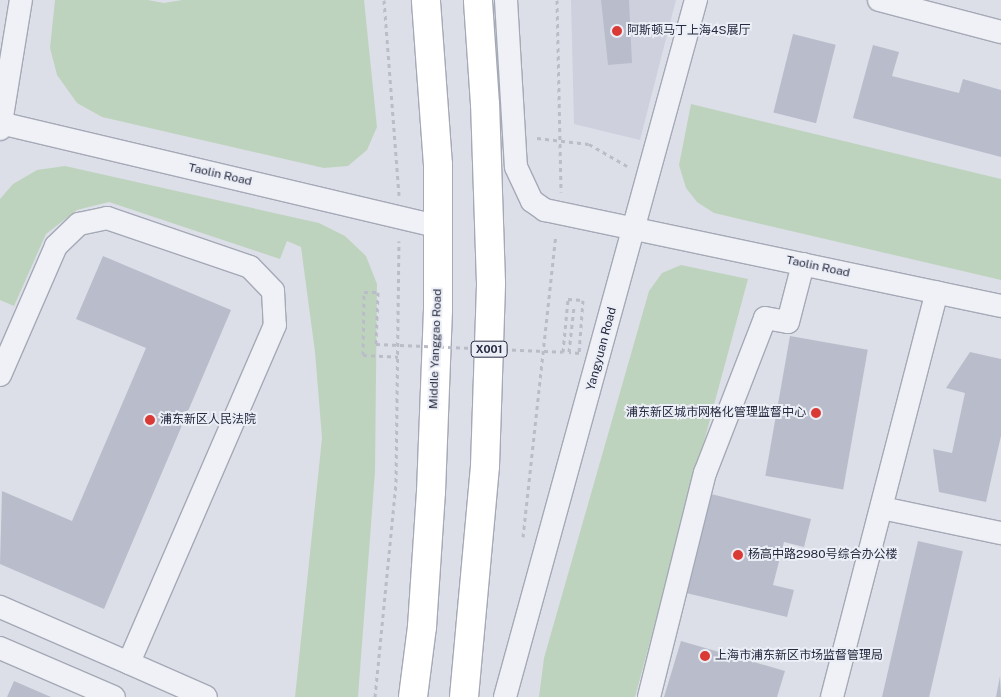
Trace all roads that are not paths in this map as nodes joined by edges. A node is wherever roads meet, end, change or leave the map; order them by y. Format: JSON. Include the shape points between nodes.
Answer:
{"nodes":[{"id":1,"x":21,"y":0,"type":"edge"},
{"id":2,"x":426,"y":0,"type":"edge"},
{"id":3,"x":478,"y":0,"type":"edge"},
{"id":4,"x":506,"y":0,"type":"edge"},
{"id":5,"x":696,"y":0,"type":"edge"},
{"id":6,"x":880,"y":0,"type":"edge"},
{"id":7,"x":1001,"y":32,"type":"edge"},
{"id":8,"x":1,"y":125,"type":"edge"},
{"id":9,"x":439,"y":227,"type":"junction"},
{"id":10,"x":635,"y":230,"type":"junction"},
{"id":11,"x":803,"y":264,"type":"junction"},
{"id":12,"x":937,"y":292,"type":"junction"},
{"id":13,"x":1001,"y":306,"type":"edge"},
{"id":14,"x":0,"y":375,"type":"edge"},
{"id":15,"x":882,"y":508,"type":"junction"},
{"id":16,"x":1001,"y":533,"type":"edge"},
{"id":17,"x":0,"y":607,"type":"edge"},
{"id":18,"x":0,"y":648,"type":"edge"},
{"id":19,"x":129,"y":663,"type":"junction"},
{"id":20,"x":114,"y":697,"type":"edge"},
{"id":21,"x":206,"y":697,"type":"edge"},
{"id":22,"x":413,"y":697,"type":"edge"},
{"id":23,"x":464,"y":697,"type":"edge"},
{"id":24,"x":505,"y":697,"type":"edge"},
{"id":25,"x":649,"y":697,"type":"edge"},
{"id":26,"x":832,"y":697,"type":"edge"}],
"edges":[{"from":1,"to":8,"type":"street"},
{"from":2,"to":9,"type":"highway","name":"Middle Yanggao Road"},
{"from":3,"to":23,"type":"highway","number":"X001","via":[[491,283],[485,466]]},
{"from":4,"to":10,"type":"street","name":"Taolin Road","via":[[516,167],[523,186],[532,201],[558,214]]},
{"from":5,"to":10,"type":"street","name":"Yangyuan Road"},
{"from":6,"to":7,"type":"street"},
{"from":8,"to":9,"type":"street","name":"Taolin Road"},
{"from":9,"to":22,"type":"highway","name":"Middle Yanggao Road","via":[[431,492],[422,627]]},
{"from":10,"to":11,"type":"street","name":"Taolin Road"},
{"from":10,"to":24,"type":"street","name":"Yangyuan Road"},
{"from":11,"to":12,"type":"street","name":"Taolin Road"},
{"from":11,"to":25,"type":"street","via":[[788,322],[765,318],[705,474]]},
{"from":12,"to":13,"type":"street","name":"Taolin Road"},
{"from":12,"to":15,"type":"street"},
{"from":14,"to":19,"type":"street","via":[[56,246],[80,224],[107,218],[250,267],[273,291],[275,325]]},
{"from":15,"to":16,"type":"street"},
{"from":15,"to":26,"type":"street"},
{"from":17,"to":19,"type":"street"},
{"from":18,"to":20,"type":"street"},
{"from":19,"to":21,"type":"street"}]}
